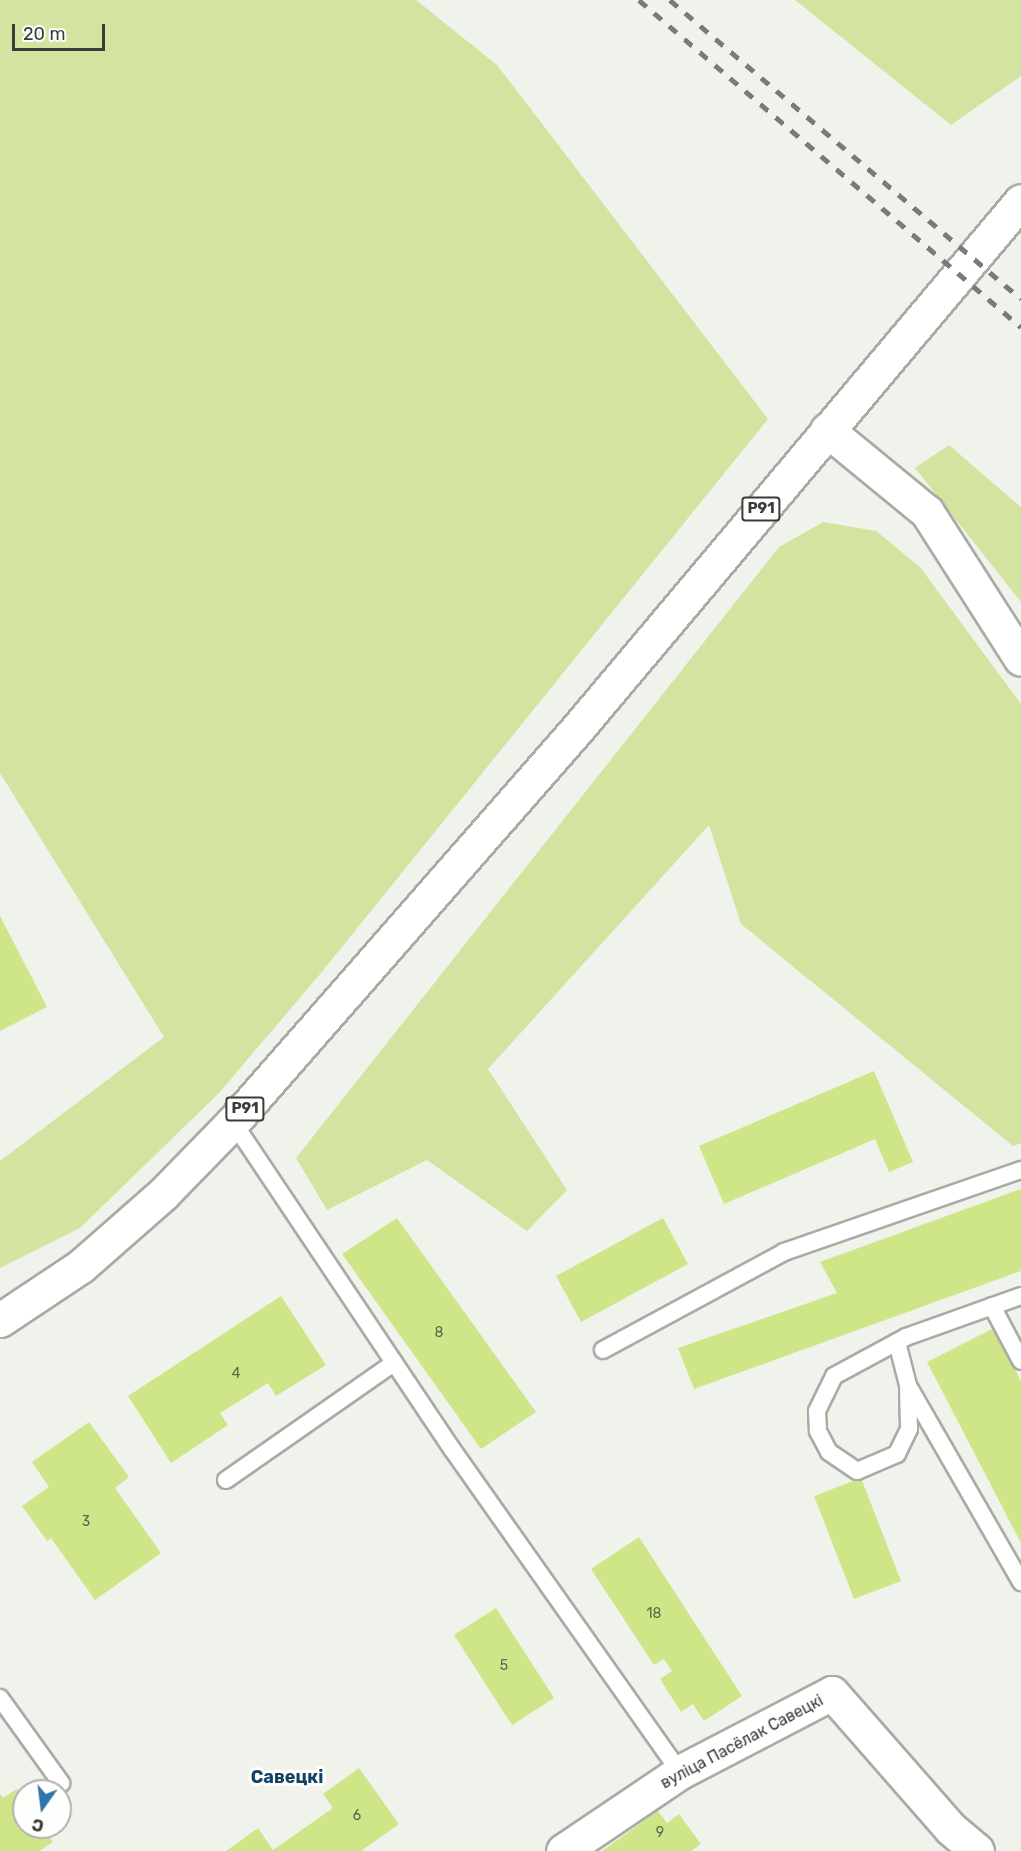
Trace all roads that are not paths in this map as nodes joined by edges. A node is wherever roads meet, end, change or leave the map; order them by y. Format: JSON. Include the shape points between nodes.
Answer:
{"nodes":[{"id":1,"x":1021,"y":201,"type":"edge"},
{"id":2,"x":827,"y":430,"type":"junction"},
{"id":3,"x":1021,"y":659,"type":"edge"},
{"id":4,"x":233,"y":1122,"type":"junction"},
{"id":5,"x":1021,"y":1170,"type":"edge"},
{"id":6,"x":1021,"y":1296,"type":"edge"},
{"id":7,"x":992,"y":1306,"type":"junction"},
{"id":8,"x":0,"y":1320,"type":"edge"},
{"id":9,"x":897,"y":1342,"type":"junction"},
{"id":10,"x":603,"y":1350,"type":"dead end"},
{"id":11,"x":1021,"y":1361,"type":"edge"},
{"id":12,"x":394,"y":1363,"type":"junction"},
{"id":13,"x":908,"y":1385,"type":"junction"},
{"id":14,"x":226,"y":1480,"type":"dead end"},
{"id":15,"x":1021,"y":1582,"type":"edge"},
{"id":16,"x":0,"y":1698,"type":"edge"},
{"id":17,"x":680,"y":1772,"type":"junction"},
{"id":18,"x":58,"y":1779,"type":"edge"},
{"id":19,"x":563,"y":1851,"type":"edge"},
{"id":20,"x":977,"y":1851,"type":"edge"}],
"edges":[{"from":1,"to":2,"type":"main road","number":"Р91"},
{"from":2,"to":3,"type":"main road","via":[[927,512]]},
{"from":2,"to":4,"type":"main road","number":"Р91","via":[[578,728]]},
{"from":4,"to":8,"type":"main road","number":"Р91","via":[[164,1193],[81,1266]]},
{"from":4,"to":12,"type":"lane"},
{"from":5,"to":10,"type":"lane","via":[[783,1252]]},
{"from":6,"to":7,"type":"lane"},
{"from":7,"to":9,"type":"lane"},
{"from":7,"to":11,"type":"lane"},
{"from":9,"to":13,"type":"lane"},
{"from":9,"to":13,"type":"lane","via":[[834,1376],[818,1411],[818,1431],[828,1452],[857,1471],[897,1454],[909,1430]]},
{"from":12,"to":14,"type":"lane"},
{"from":12,"to":17,"type":"lane"},
{"from":13,"to":15,"type":"lane"},
{"from":16,"to":18,"type":"lane"},
{"from":17,"to":19,"type":"main road","name":"вуліца Пасёлак Савецкі"},
{"from":17,"to":20,"type":"main road","name":"вуліца Пасёлак Савецкі","via":[[832,1693],[950,1828]]}]}
